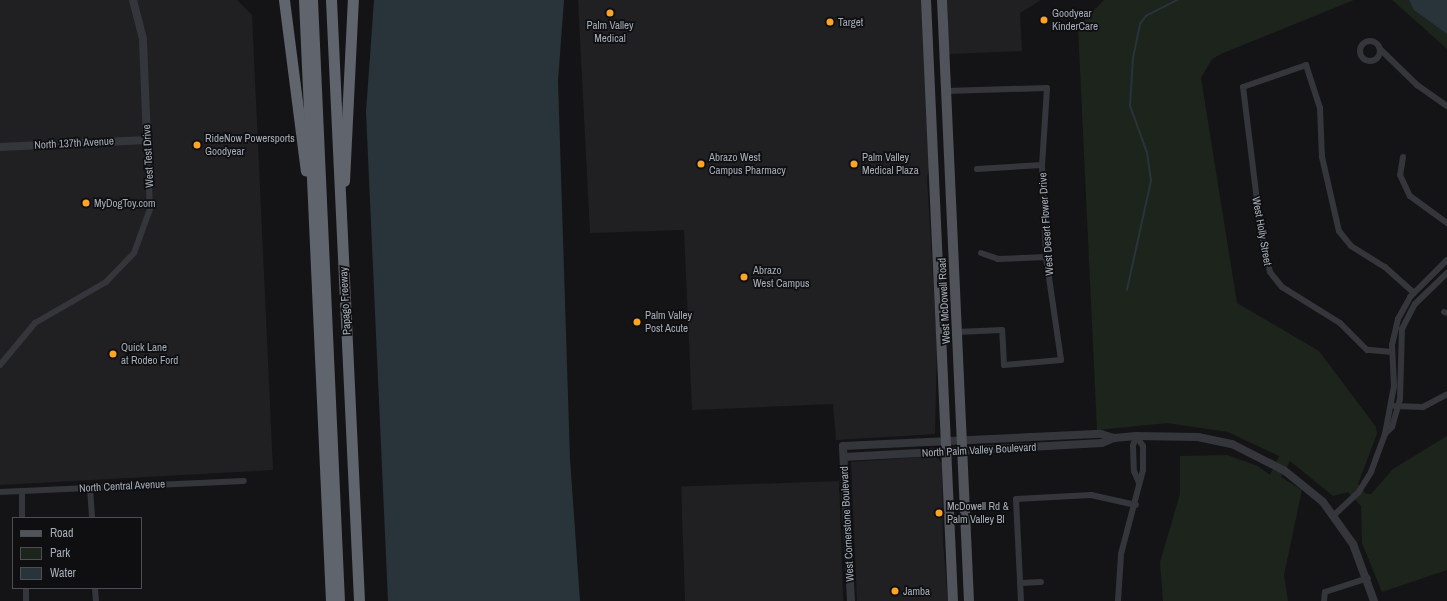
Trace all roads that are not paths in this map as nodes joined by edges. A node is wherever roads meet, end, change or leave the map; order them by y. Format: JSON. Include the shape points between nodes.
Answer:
{"nodes":[{"id":1,"x":133,"y":0,"type":"edge"},
{"id":2,"x":284,"y":0,"type":"edge"},
{"id":3,"x":304,"y":0,"type":"edge"},
{"id":4,"x":312,"y":0,"type":"edge"},
{"id":5,"x":331,"y":0,"type":"edge"},
{"id":6,"x":353,"y":0,"type":"edge"},
{"id":7,"x":926,"y":0,"type":"edge"},
{"id":8,"x":942,"y":0,"type":"edge"},
{"id":9,"x":1380,"y":49,"type":"junction"},
{"id":10,"x":1387,"y":57,"type":"junction"},
{"id":11,"x":1377,"y":59,"type":"junction"},
{"id":12,"x":946,"y":91,"type":"junction"},
{"id":13,"x":1447,"y":106,"type":"edge"},
{"id":14,"x":147,"y":140,"type":"junction"},
{"id":15,"x":0,"y":147,"type":"edge"},
{"id":16,"x":1403,"y":157,"type":"dead end"},
{"id":17,"x":1042,"y":165,"type":"junction"},
{"id":18,"x":977,"y":169,"type":"dead end"},
{"id":19,"x":340,"y":197,"type":"junction"},
{"id":20,"x":313,"y":209,"type":"junction"},
{"id":21,"x":1447,"y":223,"type":"edge"},
{"id":22,"x":981,"y":253,"type":"dead end"},
{"id":23,"x":1046,"y":257,"type":"junction"},
{"id":24,"x":1447,"y":260,"type":"edge"},
{"id":25,"x":1447,"y":273,"type":"edge"},
{"id":26,"x":1414,"y":293,"type":"junction"},
{"id":27,"x":957,"y":332,"type":"junction"},
{"id":28,"x":1392,"y":352,"type":"junction"},
{"id":29,"x":0,"y":365,"type":"edge"},
{"id":30,"x":1447,"y":394,"type":"edge"},
{"id":31,"x":1391,"y":405,"type":"junction"},
{"id":32,"x":1398,"y":407,"type":"junction"},
{"id":33,"x":1385,"y":434,"type":"junction"},
{"id":34,"x":1136,"y":436,"type":"junction"},
{"id":35,"x":946,"y":440,"type":"junction"},
{"id":36,"x":962,"y":445,"type":"junction"},
{"id":37,"x":843,"y":446,"type":"joint"},
{"id":38,"x":947,"y":452,"type":"junction"},
{"id":39,"x":844,"y":457,"type":"junction"},
{"id":40,"x":244,"y":481,"type":"dead end"},
{"id":41,"x":1139,"y":482,"type":"junction"},
{"id":42,"x":90,"y":488,"type":"junction"},
{"id":43,"x":22,"y":491,"type":"junction"},
{"id":44,"x":0,"y":492,"type":"edge"},
{"id":45,"x":1136,"y":505,"type":"junction"},
{"id":46,"x":1333,"y":516,"type":"junction"},
{"id":47,"x":22,"y":517,"type":"edge"},
{"id":48,"x":92,"y":517,"type":"edge"},
{"id":49,"x":1368,"y":578,"type":"junction"},
{"id":50,"x":1041,"y":582,"type":"dead end"},
{"id":51,"x":1020,"y":583,"type":"junction"},
{"id":52,"x":26,"y":589,"type":"edge"},
{"id":53,"x":96,"y":589,"type":"edge"},
{"id":54,"x":26,"y":601,"type":"edge"},
{"id":55,"x":96,"y":601,"type":"edge"},
{"id":56,"x":331,"y":601,"type":"edge"},
{"id":57,"x":339,"y":601,"type":"edge"},
{"id":58,"x":359,"y":601,"type":"edge"},
{"id":59,"x":851,"y":601,"type":"edge"},
{"id":60,"x":953,"y":601,"type":"edge"},
{"id":61,"x":969,"y":601,"type":"edge"},
{"id":62,"x":1021,"y":601,"type":"edge"},
{"id":63,"x":1118,"y":601,"type":"edge"},
{"id":64,"x":1324,"y":601,"type":"edge"},
{"id":65,"x":1374,"y":601,"type":"edge"}],
"edges":[{"from":1,"to":14,"type":"street","name":"West Test Drive","via":[[143,39]]},
{"from":2,"to":20,"type":"highway","via":[[301,148]]},
{"from":3,"to":20,"type":"highway"},
{"from":4,"to":57,"type":"highway"},
{"from":5,"to":19,"type":"highway","name":"Papago Freeway"},
{"from":6,"to":19,"type":"highway","via":[[347,165]]},
{"from":7,"to":35,"type":"main road","name":"West McDowell Road"},
{"from":8,"to":12,"type":"main road","name":"West McDowell Road"},
{"from":9,"to":10,"type":"street"},
{"from":9,"to":11,"type":"street"},
{"from":9,"to":11,"type":"street","via":[[1370,41],[1360,48],[1365,61]]},
{"from":10,"to":11,"type":"street"},
{"from":10,"to":13,"type":"street"},
{"from":12,"to":17,"type":"street","name":"West Desert Flower Drive","via":[[1047,88]]},
{"from":12,"to":27,"type":"main road","name":"West McDowell Road"},
{"from":14,"to":15,"type":"street","name":"North 137th Avenue"},
{"from":14,"to":29,"type":"street","name":"West Test Drive","via":[[150,209],[134,254],[106,282],[40,318],[19,338]]},
{"from":16,"to":21,"type":"street","via":[[1400,175],[1410,196]]},
{"from":17,"to":18,"type":"street"},
{"from":17,"to":23,"type":"street","name":"West Desert Flower Drive"},
{"from":19,"to":58,"type":"highway","name":"Papago Freeway"},
{"from":20,"to":56,"type":"highway"},
{"from":22,"to":23,"type":"street","via":[[998,259]]},
{"from":23,"to":27,"type":"street","name":"West Desert Flower Drive","via":[[1061,360],[1004,365],[1002,330]]},
{"from":24,"to":26,"type":"street"},
{"from":25,"to":32,"type":"street","via":[[1415,304],[1402,329]]},
{"from":26,"to":28,"type":"street","via":[[1398,319]]},
{"from":26,"to":28,"type":"street","name":"West Holly Street","via":[[1385,267],[1351,246],[1339,231],[1322,157],[1320,108],[1306,65],[1243,87],[1260,225],[1270,272],[1282,287],[1340,323],[1367,350]]},
{"from":27,"to":36,"type":"main road","name":"West McDowell Road"},
{"from":28,"to":31,"type":"street"},
{"from":30,"to":32,"type":"street","via":[[1423,407]]},
{"from":31,"to":32,"type":"street"},
{"from":31,"to":33,"type":"street"},
{"from":32,"to":33,"type":"street","via":[[1392,426]]},
{"from":33,"to":46,"type":"street","via":[[1371,472],[1358,493]]},
{"from":34,"to":36,"type":"street","name":"North Palm Valley Boulevard","via":[[1114,438],[1101,434]]},
{"from":34,"to":41,"type":"street","via":[[1134,471]]},
{"from":34,"to":41,"type":"street","via":[[1143,446],[1144,470]]},
{"from":34,"to":46,"type":"street","name":"North Palm Valley Boulevard","via":[[1213,440],[1248,450],[1285,470],[1307,487]]},
{"from":35,"to":36,"type":"street","name":"North Palm Valley Boulevard"},
{"from":35,"to":37,"type":"street","name":"North Palm Valley Boulevard"},
{"from":35,"to":38,"type":"main road","name":"West McDowell Road"},
{"from":36,"to":38,"type":"street","name":"North Palm Valley Boulevard"},
{"from":36,"to":61,"type":"main road","name":"West McDowell Road"},
{"from":37,"to":39,"type":"street","name":"West Cornerstone Boulevard"},
{"from":38,"to":39,"type":"street","name":"North Palm Valley Boulevard"},
{"from":38,"to":60,"type":"main road","name":"West McDowell Road"},
{"from":39,"to":59,"type":"street","name":"West Cornerstone Boulevard"},
{"from":40,"to":42,"type":"street","name":"North Central Avenue"},
{"from":41,"to":45,"type":"street"},
{"from":42,"to":43,"type":"street","name":"North Central Avenue"},
{"from":42,"to":48,"type":"street"},
{"from":43,"to":44,"type":"street","name":"North Central Avenue"},
{"from":43,"to":47,"type":"street"},
{"from":45,"to":51,"type":"street","via":[[1091,495],[1016,499]]},
{"from":45,"to":63,"type":"street","via":[[1122,554]]},
{"from":46,"to":49,"type":"street","name":"North Palm Valley Boulevard","via":[[1353,544]]},
{"from":49,"to":64,"type":"street","via":[[1325,592]]},
{"from":49,"to":65,"type":"street","name":"North Palm Valley Boulevard"},
{"from":50,"to":51,"type":"street"},
{"from":51,"to":62,"type":"street"},
{"from":52,"to":54,"type":"street"},
{"from":53,"to":55,"type":"street"}]}
